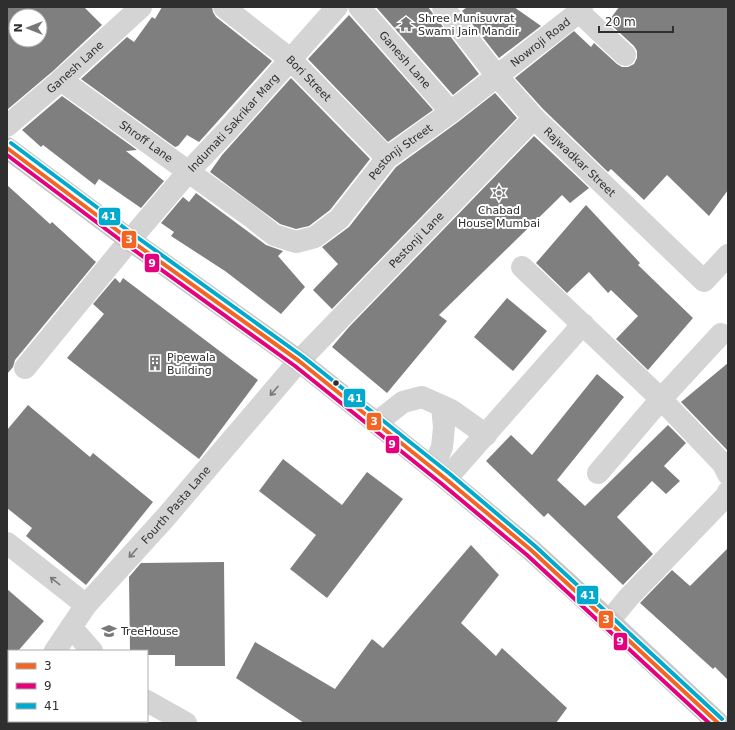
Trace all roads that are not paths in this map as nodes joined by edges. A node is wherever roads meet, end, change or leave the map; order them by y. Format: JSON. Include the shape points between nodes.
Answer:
{"nodes":[{"id":1,"x":142,"y":7,"type":"edge"},
{"id":2,"x":224,"y":7,"type":"edge"},
{"id":3,"x":337,"y":7,"type":"edge"},
{"id":4,"x":359,"y":7,"type":"edge"},
{"id":5,"x":443,"y":7,"type":"edge"},
{"id":6,"x":580,"y":9,"type":"edge"},
{"id":7,"x":625,"y":56,"type":"dead end"},
{"id":8,"x":290,"y":59,"type":"junction"},
{"id":9,"x":496,"y":76,"type":"junction"},
{"id":10,"x":61,"y":80,"type":"junction"},
{"id":11,"x":451,"y":112,"type":"junction"},
{"id":12,"x":534,"y":118,"type":"junction"},
{"id":13,"x":7,"y":126,"type":"edge"},
{"id":14,"x":7,"y":148,"type":"edge"},
{"id":15,"x":387,"y":158,"type":"junction"},
{"id":16,"x":188,"y":172,"type":"junction"},
{"id":17,"x":315,"y":237,"type":"joint"},
{"id":18,"x":130,"y":240,"type":"junction"},
{"id":19,"x":728,"y":255,"type":"edge"},
{"id":20,"x":522,"y":267,"type":"dead end"},
{"id":21,"x":583,"y":324,"type":"junction"},
{"id":22,"x":721,"y":334,"type":"dead end"},
{"id":23,"x":299,"y":361,"type":"junction"},
{"id":24,"x":25,"y":368,"type":"dead end"},
{"id":25,"x":661,"y":399,"type":"junction"},
{"id":26,"x":442,"y":406,"type":"junction"},
{"id":27,"x":376,"y":422,"type":"junction"},
{"id":28,"x":486,"y":435,"type":"junction"},
{"id":29,"x":598,"y":472,"type":"dead end"},
{"id":30,"x":440,"y":474,"type":"junction"},
{"id":31,"x":728,"y":474,"type":"edge"},
{"id":32,"x":728,"y":492,"type":"edge"},
{"id":33,"x":7,"y":543,"type":"edge"},
{"id":34,"x":86,"y":605,"type":"junction"},
{"id":35,"x":609,"y":621,"type":"junction"},
{"id":36,"x":71,"y":627,"type":"junction"},
{"id":37,"x":56,"y":650,"type":"edge"},
{"id":38,"x":91,"y":650,"type":"edge"},
{"id":39,"x":148,"y":702,"type":"edge"},
{"id":40,"x":186,"y":723,"type":"edge"},
{"id":41,"x":718,"y":723,"type":"edge"}],
"edges":[{"from":1,"to":10,"type":"street","name":"Ganesh Lane"},
{"from":2,"to":8,"type":"street","name":"Bori Street"},
{"from":3,"to":8,"type":"street","name":"Indumati Sakrikar Marg"},
{"from":4,"to":11,"type":"street","name":"Ganesh Lane"},
{"from":5,"to":9,"type":"street","name":"Rajwadkar Street"},
{"from":6,"to":7,"type":"street"},
{"from":6,"to":9,"type":"street","name":"Nowroji Road"},
{"from":8,"to":15,"type":"street","name":"Bori Street"},
{"from":8,"to":16,"type":"street","name":"Indumati Sakrikar Marg"},
{"from":9,"to":11,"type":"street","name":"Pestonji Street"},
{"from":9,"to":12,"type":"street","name":"Rajwadkar Street"},
{"from":10,"to":13,"type":"street","name":"Ganesh Lane"},
{"from":10,"to":16,"type":"street","name":"Shroff Lane"},
{"from":11,"to":15,"type":"street","name":"Pestonji Street"},
{"from":12,"to":19,"type":"street","name":"Rajwadkar Street","via":[[704,281]]},
{"from":12,"to":23,"type":"street","name":"Pestonji Lane"},
{"from":14,"to":18,"type":"main road"},
{"from":15,"to":17,"type":"street","name":"Pestonji Street","via":[[339,219]]},
{"from":16,"to":17,"type":"street","name":"Shroff Lane","via":[[274,235],[296,242]]},
{"from":16,"to":18,"type":"street","name":"Indumati Sakrikar Marg"},
{"from":18,"to":23,"type":"main road"},
{"from":18,"to":24,"type":"street","name":"Indumati Sakrikar Marg"},
{"from":20,"to":21,"type":"street"},
{"from":21,"to":25,"type":"street"},
{"from":21,"to":28,"type":"street"},
{"from":22,"to":25,"type":"street"},
{"from":23,"to":27,"type":"main road"},
{"from":23,"to":34,"type":"street","name":"Fourth Pasta Lane","one_way":true,"via":[[165,518]]},
{"from":25,"to":29,"type":"street"},
{"from":25,"to":31,"type":"street","via":[[722,464]]},
{"from":26,"to":27,"type":"street","via":[[422,397],[416,398],[403,402]]},
{"from":26,"to":28,"type":"street"},
{"from":26,"to":30,"type":"street","via":[[444,427]]},
{"from":27,"to":30,"type":"main road"},
{"from":28,"to":30,"type":"street"},
{"from":30,"to":35,"type":"main road","via":[[531,550]]},
{"from":32,"to":35,"type":"street"},
{"from":34,"to":33,"type":"street","one_way":true},
{"from":34,"to":36,"type":"street","name":"Fourth Pasta Lane"},
{"from":35,"to":41,"type":"main road"},
{"from":36,"to":37,"type":"street","name":"Fourth Pasta Lane"},
{"from":36,"to":38,"type":"street"},
{"from":39,"to":40,"type":"street"}]}
